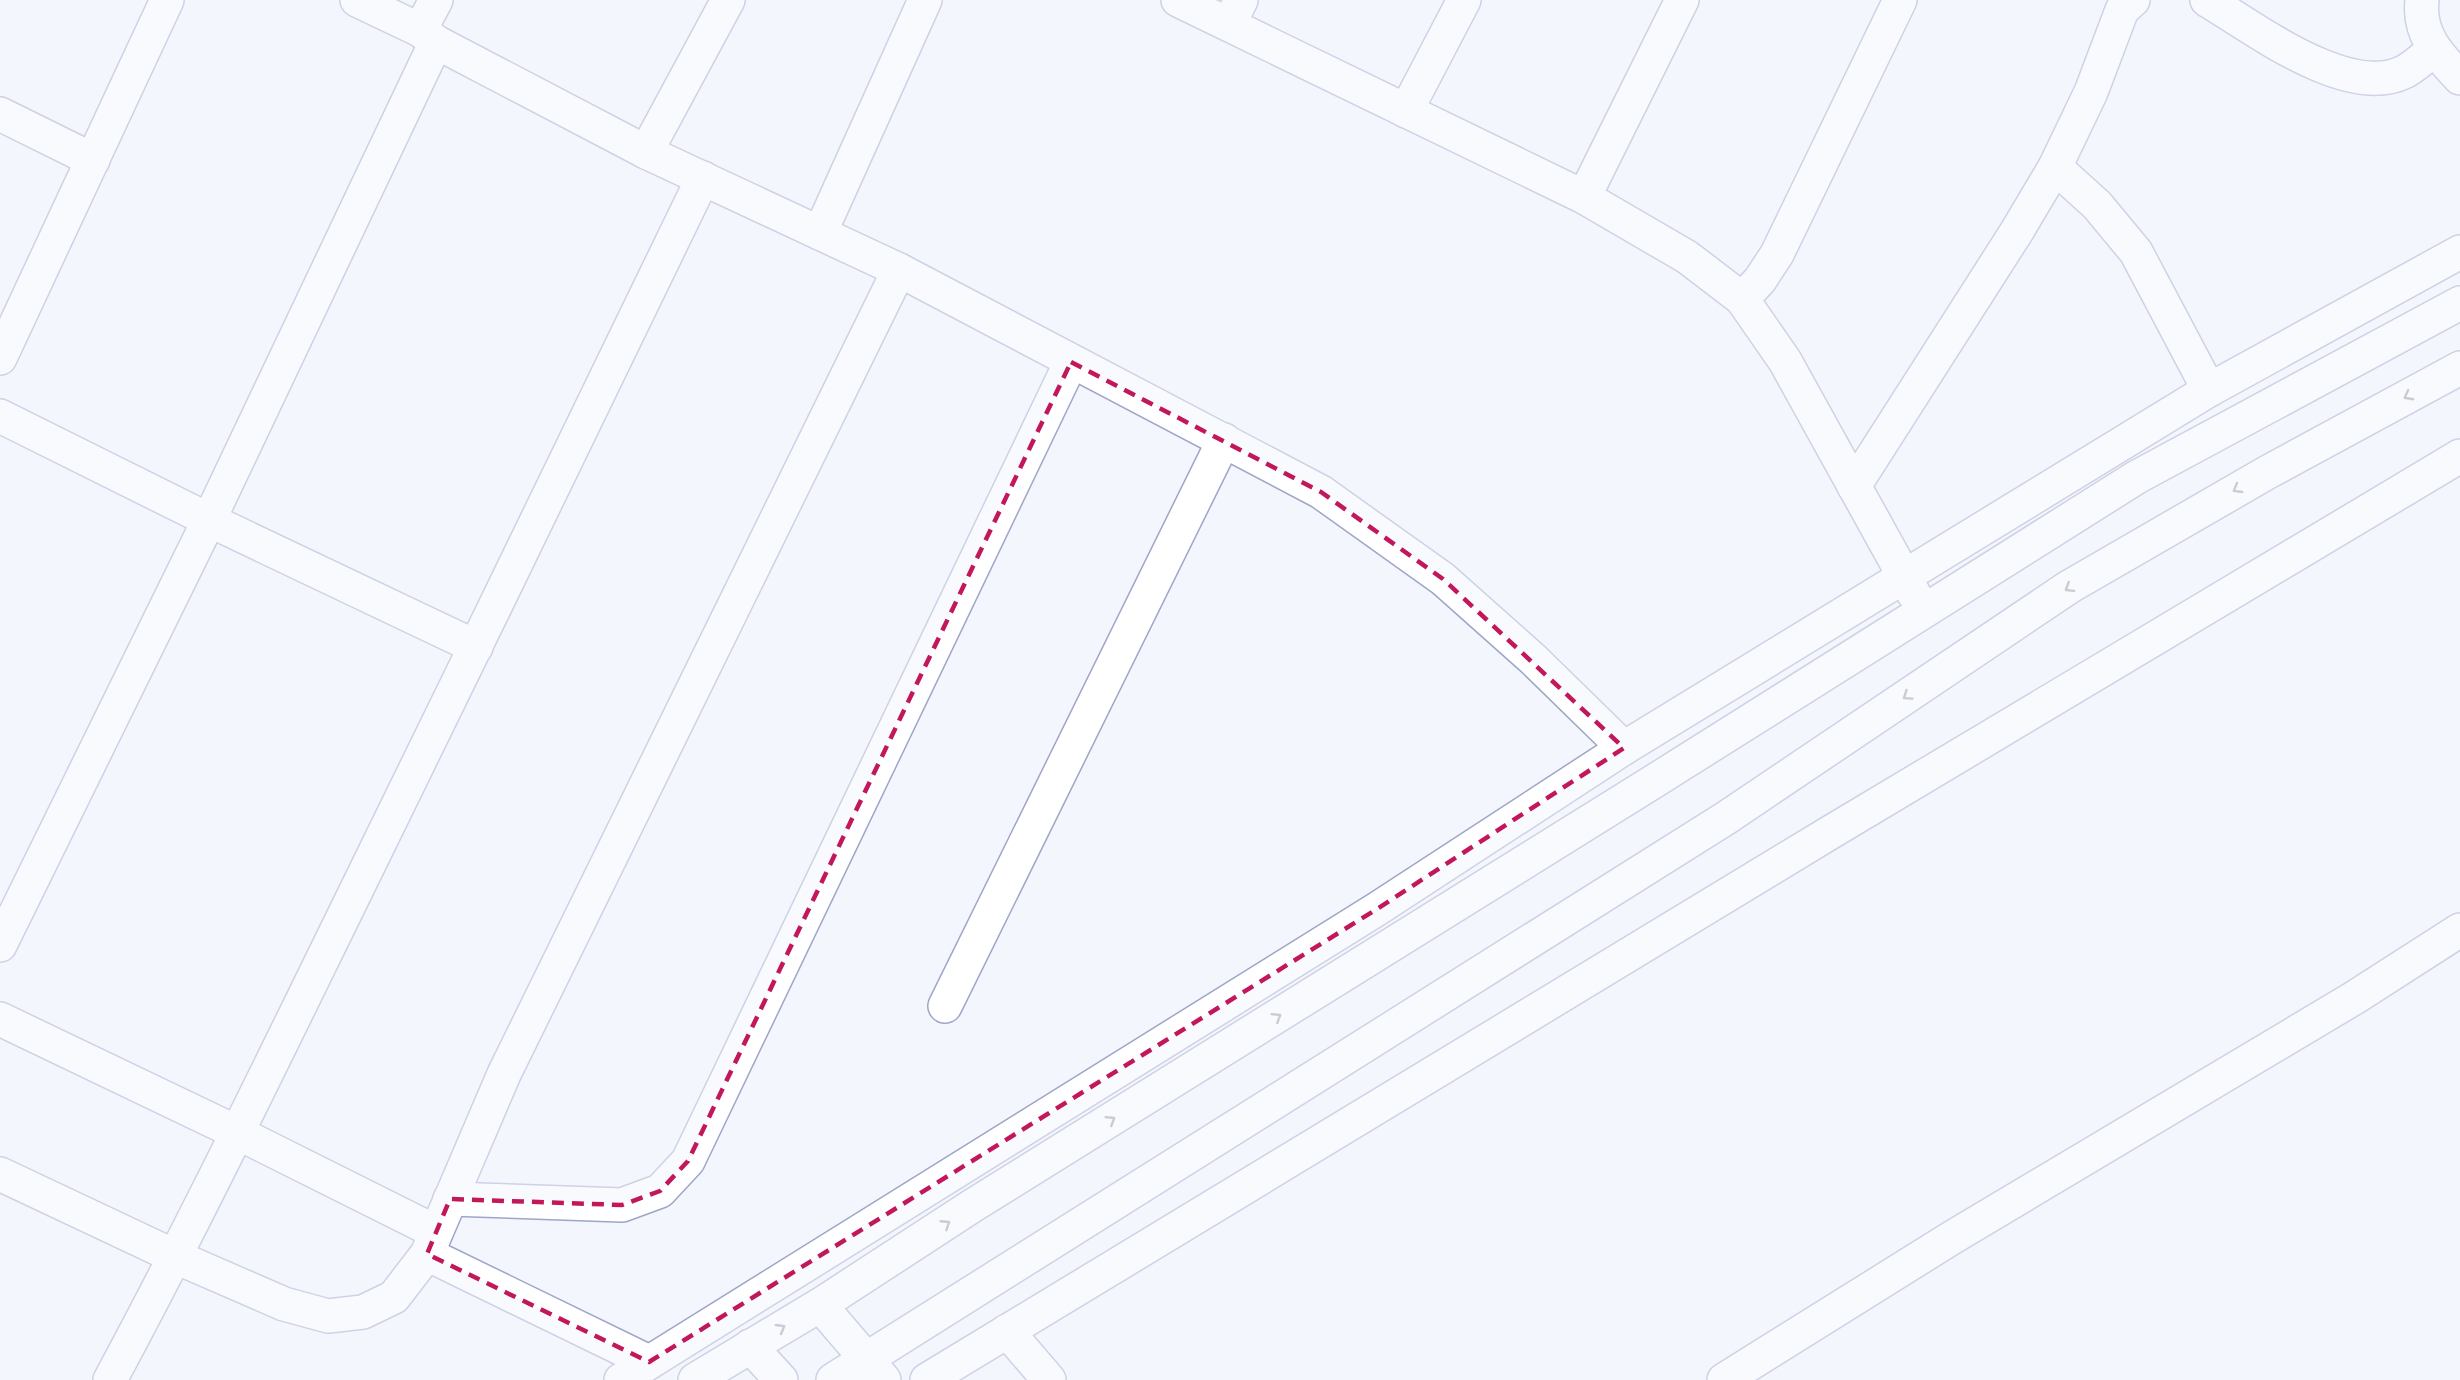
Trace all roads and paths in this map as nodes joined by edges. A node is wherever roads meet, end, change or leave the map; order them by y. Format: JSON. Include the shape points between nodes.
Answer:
{"nodes":[{"id":1,"x":167,"y":0,"type":"edge"},
{"id":2,"x":357,"y":0,"type":"edge"},
{"id":3,"x":436,"y":0,"type":"edge"},
{"id":4,"x":728,"y":0,"type":"edge"},
{"id":5,"x":925,"y":0,"type":"edge"},
{"id":6,"x":1178,"y":0,"type":"edge"},
{"id":7,"x":1464,"y":0,"type":"edge"},
{"id":8,"x":1682,"y":0,"type":"edge"},
{"id":9,"x":1900,"y":0,"type":"edge"},
{"id":10,"x":2133,"y":0,"type":"edge"},
{"id":11,"x":2207,"y":0,"type":"edge"},
{"id":12,"x":2422,"y":0,"type":"edge"},
{"id":13,"x":1235,"y":12,"type":"edge"},
{"id":14,"x":428,"y":36,"type":"junction"},
{"id":15,"x":2434,"y":50,"type":"junction"},
{"id":16,"x":2460,"y":78,"type":"edge"},
{"id":17,"x":1406,"y":111,"type":"junction"},
{"id":18,"x":0,"y":114,"type":"edge"},
{"id":19,"x":646,"y":152,"type":"junction"},
{"id":20,"x":93,"y":160,"type":"junction"},
{"id":21,"x":2055,"y":166,"type":"junction"},
{"id":22,"x":703,"y":178,"type":"junction"},
{"id":23,"x":1584,"y":197,"type":"junction"},
{"id":24,"x":820,"y":233,"type":"junction"},
{"id":25,"x":2460,"y":252,"type":"edge"},
{"id":26,"x":899,"y":270,"type":"junction"},
{"id":27,"x":1742,"y":298,"type":"junction"},
{"id":28,"x":2460,"y":303,"type":"edge"},
{"id":29,"x":0,"y":358,"type":"edge"},
{"id":30,"x":1071,"y":362,"type":"junction"},
{"id":31,"x":2460,"y":368,"type":"edge"},
{"id":32,"x":2209,"y":390,"type":"junction"},
{"id":33,"x":0,"y":416,"type":"edge"},
{"id":34,"x":1224,"y":440,"type":"junction"},
{"id":35,"x":2460,"y":456,"type":"edge"},
{"id":36,"x":1854,"y":486,"type":"junction"},
{"id":37,"x":209,"y":520,"type":"junction"},
{"id":38,"x":1903,"y":577,"type":"junction"},
{"id":39,"x":1924,"y":611,"type":"junction"},
{"id":40,"x":476,"y":647,"type":"junction"},
{"id":41,"x":1624,"y":748,"type":"junction"},
{"id":42,"x":2460,"y":930,"type":"edge"},
{"id":43,"x":0,"y":945,"type":"edge"},
{"id":44,"x":945,"y":1006,"type":"dead end"},
{"id":45,"x":0,"y":1019,"type":"edge"},
{"id":46,"x":238,"y":1133,"type":"junction"},
{"id":47,"x":0,"y":1174,"type":"edge"},
{"id":48,"x":450,"y":1199,"type":"junction"},
{"id":49,"x":431,"y":1243,"type":"junction"},
{"id":50,"x":176,"y":1257,"type":"junction"},
{"id":51,"x":820,"y":1305,"type":"junction"},
{"id":52,"x":1007,"y":1331,"type":"junction"},
{"id":53,"x":750,"y":1346,"type":"junction"},
{"id":54,"x":649,"y":1362,"type":"junction"},
{"id":55,"x":875,"y":1370,"type":"edge"},
{"id":56,"x":110,"y":1380,"type":"edge"},
{"id":57,"x":621,"y":1380,"type":"edge"},
{"id":58,"x":695,"y":1380,"type":"edge"},
{"id":59,"x":781,"y":1380,"type":"edge"},
{"id":60,"x":833,"y":1380,"type":"edge"},
{"id":61,"x":927,"y":1380,"type":"edge"},
{"id":62,"x":1049,"y":1380,"type":"edge"},
{"id":63,"x":1724,"y":1380,"type":"edge"}],
"edges":[{"from":1,"to":20,"type":"street"},
{"from":2,"to":14,"type":"street"},
{"from":3,"to":14,"type":"street"},
{"from":4,"to":19,"type":"street"},
{"from":5,"to":24,"type":"street"},
{"from":6,"to":13,"type":"street"},
{"from":7,"to":17,"type":"street"},
{"from":8,"to":23,"type":"street"},
{"from":9,"to":27,"type":"street","via":[[1793,224],[1760,280]]},
{"from":10,"to":21,"type":"street","via":[[2122,10],[2091,92]]},
{"from":11,"to":15,"type":"street","via":[[2301,57],[2338,74],[2373,79],[2403,73]]},
{"from":12,"to":15,"type":"street","via":[[2420,14]]},
{"from":13,"to":17,"type":"street"},
{"from":14,"to":19,"type":"street"},
{"from":14,"to":37,"type":"street"},
{"from":15,"to":16,"type":"street"},
{"from":17,"to":23,"type":"street"},
{"from":18,"to":20,"type":"street"},
{"from":19,"to":22,"type":"street"},
{"from":20,"to":29,"type":"street"},
{"from":21,"to":32,"type":"street","via":[[2097,205],[2136,252]]},
{"from":21,"to":36,"type":"street"},
{"from":22,"to":24,"type":"street"},
{"from":22,"to":40,"type":"street"},
{"from":23,"to":27,"type":"street","via":[[1687,257]]},
{"from":24,"to":26,"type":"street"},
{"from":25,"to":32,"type":"street"},
{"from":26,"to":30,"type":"street"},
{"from":26,"to":48,"type":"street","via":[[504,1074]]},
{"from":27,"to":36,"type":"street","via":[[1785,361]]},
{"from":28,"to":39,"type":"street","via":[[2137,477]]},
{"from":30,"to":34,"type":"street"},
{"from":30,"to":48,"type":"street","via":[[688,1161],[660,1191],[622,1205]]},
{"from":31,"to":55,"type":"street","one_way":true,"via":[[2268,472],[2069,587],[1726,818]]},
{"from":32,"to":38,"type":"street"},
{"from":33,"to":37,"type":"street"},
{"from":34,"to":41,"type":"street","via":[[1322,492],[1443,579]]},
{"from":34,"to":44,"type":"street"},
{"from":35,"to":52,"type":"street","via":[[1881,801]]},
{"from":36,"to":38,"type":"street"},
{"from":37,"to":40,"type":"street"},
{"from":37,"to":43,"type":"street"},
{"from":38,"to":39,"type":"street"},
{"from":38,"to":41,"type":"street"},
{"from":51,"to":39,"type":"street","one_way":true},
{"from":40,"to":46,"type":"street"},
{"from":41,"to":54,"type":"street","via":[[1377,909]]},
{"from":42,"to":63,"type":"street"},
{"from":45,"to":46,"type":"street"},
{"from":46,"to":49,"type":"street"},
{"from":46,"to":50,"type":"street"},
{"from":47,"to":50,"type":"street"},
{"from":48,"to":49,"type":"street"},
{"from":49,"to":50,"type":"street","via":[[394,1297],[363,1312],[327,1316],[284,1304]]},
{"from":49,"to":54,"type":"street"},
{"from":50,"to":56,"type":"street"},
{"from":53,"to":51,"type":"street","one_way":true},
{"from":51,"to":55,"type":"street"},
{"from":52,"to":61,"type":"street"},
{"from":52,"to":62,"type":"street"},
{"from":53,"to":58,"type":"street"},
{"from":53,"to":59,"type":"street"},
{"from":54,"to":57,"type":"street"},
{"from":55,"to":60,"type":"street"}]}
